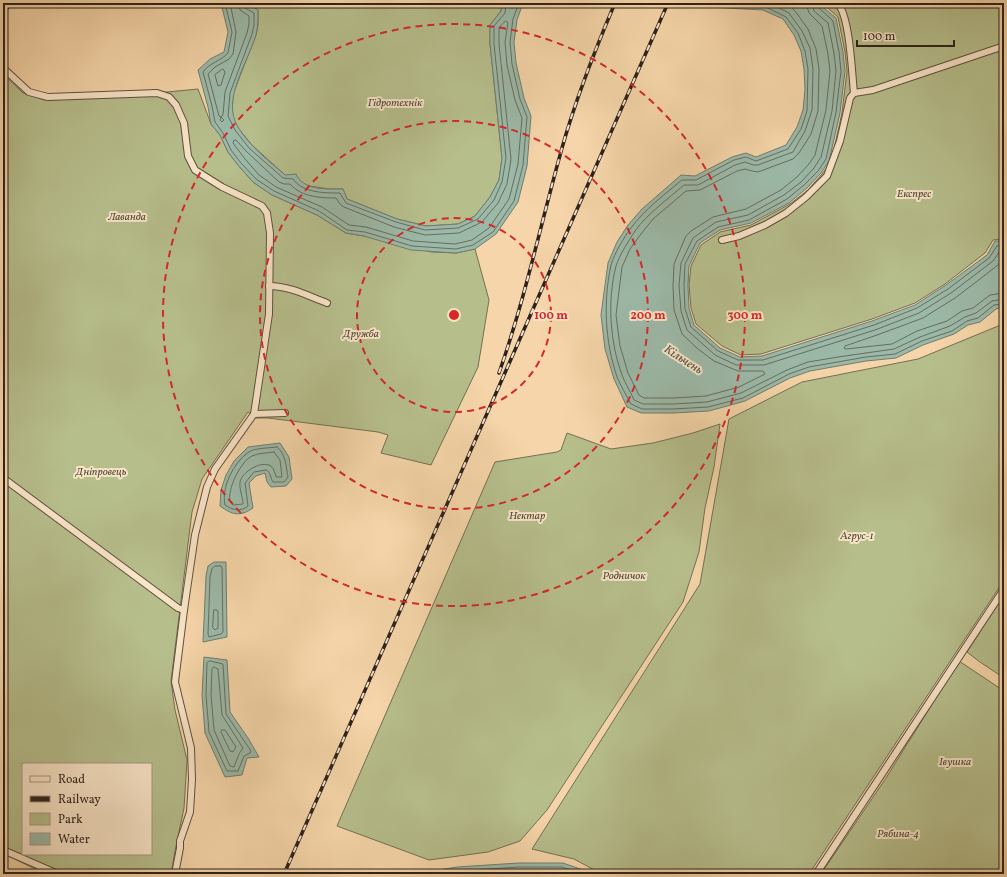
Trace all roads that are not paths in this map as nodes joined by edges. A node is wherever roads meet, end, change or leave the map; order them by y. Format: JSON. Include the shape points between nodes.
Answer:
{"nodes":[{"id":1,"x":8,"y":3,"type":"edge"},
{"id":2,"x":838,"y":3,"type":"edge"},
{"id":3,"x":3,"y":11,"type":"edge"},
{"id":4,"x":1004,"y":46,"type":"edge"},
{"id":5,"x":3,"y":68,"type":"edge"},
{"id":6,"x":854,"y":93,"type":"junction"},
{"id":7,"x":722,"y":240,"type":"dead end"},
{"id":8,"x":269,"y":286,"type":"junction"},
{"id":9,"x":327,"y":303,"type":"dead end"},
{"id":10,"x":284,"y":413,"type":"dead end"},
{"id":11,"x":254,"y":414,"type":"junction"},
{"id":12,"x":3,"y":478,"type":"edge"},
{"id":13,"x":1004,"y":589,"type":"edge"},
{"id":14,"x":184,"y":610,"type":"junction"},
{"id":15,"x":3,"y":850,"type":"edge"},
{"id":16,"x":58,"y":874,"type":"edge"},
{"id":17,"x":175,"y":874,"type":"edge"},
{"id":18,"x":816,"y":874,"type":"edge"}],
"edges":[{"from":1,"to":3,"type":"street"},
{"from":2,"to":6,"type":"street","via":[[847,23]]},
{"from":4,"to":6,"type":"street","via":[[873,90]]},
{"from":5,"to":8,"type":"street","via":[[29,92],[48,97],[157,93],[169,97],[176,105],[184,123],[188,156],[195,170],[222,187],[262,206],[267,213],[270,233]]},
{"from":6,"to":7,"type":"street","via":[[850,98],[840,141],[828,176],[786,213],[739,236]]},
{"from":8,"to":9,"type":"street","via":[[291,288]]},
{"from":8,"to":11,"type":"street","via":[[269,314]]},
{"from":10,"to":11,"type":"street"},
{"from":11,"to":14,"type":"street","via":[[216,468],[207,486],[195,535]]},
{"from":12,"to":14,"type":"street"},
{"from":13,"to":18,"type":"street"},
{"from":14,"to":17,"type":"street","via":[[176,682],[191,748],[192,779],[190,812],[180,841]]},
{"from":15,"to":16,"type":"street"}]}
